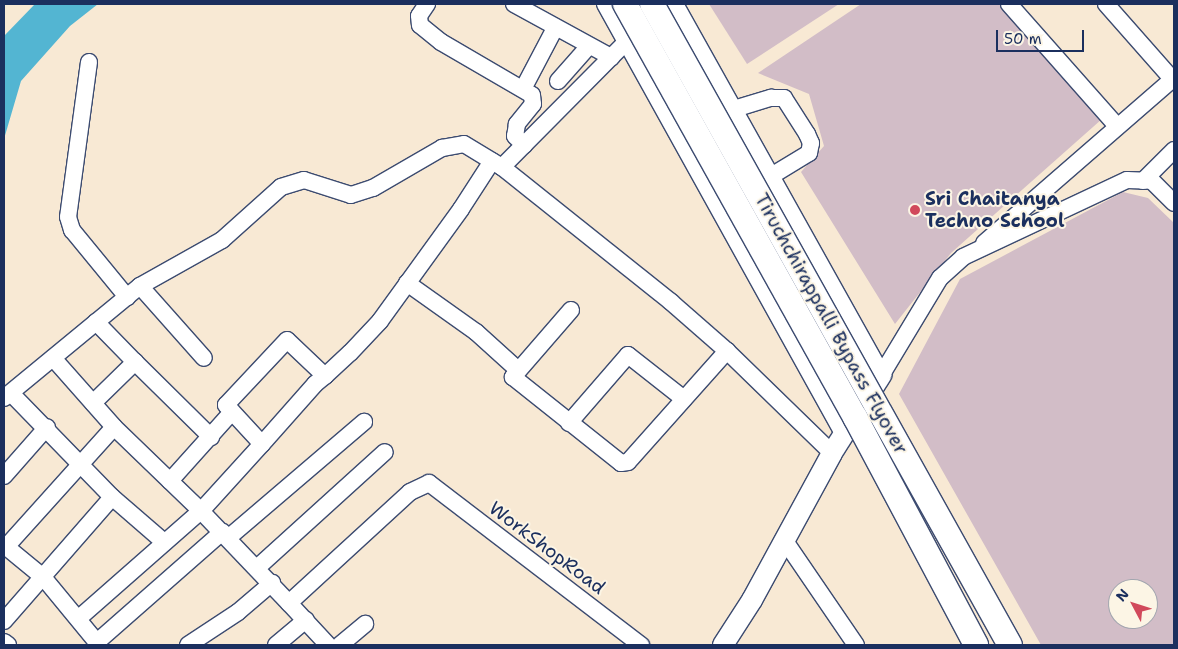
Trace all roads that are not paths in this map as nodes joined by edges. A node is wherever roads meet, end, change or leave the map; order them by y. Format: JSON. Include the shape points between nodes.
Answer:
{"nodes":[{"id":1,"x":427,"y":4,"type":"edge"},
{"id":2,"x":514,"y":4,"type":"edge"},
{"id":3,"x":605,"y":4,"type":"edge"},
{"id":4,"x":626,"y":4,"type":"edge"},
{"id":5,"x":652,"y":4,"type":"edge"},
{"id":6,"x":675,"y":4,"type":"edge"},
{"id":7,"x":1009,"y":4,"type":"edge"},
{"id":8,"x":1111,"y":6,"type":"edge"},
{"id":9,"x":555,"y":28,"type":"junction"},
{"id":10,"x":627,"y":41,"type":"junction"},
{"id":11,"x":589,"y":46,"type":"junction"},
{"id":12,"x":611,"y":57,"type":"junction"},
{"id":13,"x":89,"y":62,"type":"dead end"},
{"id":14,"x":1174,"y":79,"type":"edge"},
{"id":15,"x":558,"y":81,"type":"dead end"},
{"id":16,"x":523,"y":89,"type":"junction"},
{"id":17,"x":734,"y":109,"type":"junction"},
{"id":18,"x":1116,"y":125,"type":"junction"},
{"id":19,"x":524,"y":145,"type":"junction"},
{"id":20,"x":1174,"y":150,"type":"edge"},
{"id":21,"x":497,"y":164,"type":"junction"},
{"id":22,"x":771,"y":176,"type":"junction"},
{"id":23,"x":1143,"y":181,"type":"junction"},
{"id":24,"x":1174,"y":202,"type":"edge"},
{"id":25,"x":980,"y":249,"type":"junction"},
{"id":26,"x":407,"y":283,"type":"junction"},
{"id":27,"x":140,"y":286,"type":"junction"},
{"id":28,"x":127,"y":297,"type":"junction"},
{"id":29,"x":571,"y":310,"type":"dead end"},
{"id":30,"x":96,"y":322,"type":"junction"},
{"id":31,"x":728,"y":351,"type":"junction"},
{"id":32,"x":53,"y":358,"type":"junction"},
{"id":33,"x":204,"y":358,"type":"dead end"},
{"id":34,"x":135,"y":362,"type":"junction"},
{"id":35,"x":518,"y":370,"type":"junction"},
{"id":36,"x":882,"y":374,"type":"junction"},
{"id":37,"x":325,"y":376,"type":"junction"},
{"id":38,"x":8,"y":390,"type":"edge"},
{"id":39,"x":684,"y":399,"type":"junction"},
{"id":40,"x":93,"y":404,"type":"junction"},
{"id":41,"x":232,"y":412,"type":"junction"},
{"id":42,"x":364,"y":422,"type":"dead end"},
{"id":43,"x":569,"y":422,"type":"junction"},
{"id":44,"x":47,"y":427,"type":"junction"},
{"id":45,"x":114,"y":427,"type":"junction"},
{"id":46,"x":844,"y":435,"type":"junction"},
{"id":47,"x":211,"y":437,"type":"junction"},
{"id":48,"x":262,"y":444,"type":"junction"},
{"id":49,"x":385,"y":452,"type":"dead end"},
{"id":50,"x":832,"y":453,"type":"junction"},
{"id":51,"x":78,"y":464,"type":"junction"},
{"id":52,"x":4,"y":476,"type":"edge"},
{"id":53,"x":170,"y":481,"type":"junction"},
{"id":54,"x":112,"y":497,"type":"junction"},
{"id":55,"x":201,"y":511,"type":"junction"},
{"id":56,"x":225,"y":535,"type":"junction"},
{"id":57,"x":784,"y":541,"type":"junction"},
{"id":58,"x":164,"y":542,"type":"junction"},
{"id":59,"x":5,"y":546,"type":"edge"},
{"id":60,"x":258,"y":567,"type":"junction"},
{"id":61,"x":43,"y":577,"type":"junction"},
{"id":62,"x":272,"y":583,"type":"junction"},
{"id":63,"x":290,"y":602,"type":"junction"},
{"id":64,"x":79,"y":618,"type":"junction"},
{"id":65,"x":306,"y":620,"type":"junction"},
{"id":66,"x":4,"y":621,"type":"edge"},
{"id":67,"x":365,"y":624,"type":"dead end"},
{"id":68,"x":4,"y":642,"type":"edge"},
{"id":69,"x":98,"y":644,"type":"edge"},
{"id":70,"x":8,"y":645,"type":"edge"},
{"id":71,"x":188,"y":645,"type":"edge"},
{"id":72,"x":276,"y":645,"type":"edge"},
{"id":73,"x":328,"y":645,"type":"edge"},
{"id":74,"x":340,"y":645,"type":"edge"},
{"id":75,"x":641,"y":645,"type":"edge"},
{"id":76,"x":723,"y":645,"type":"edge"},
{"id":77,"x":856,"y":645,"type":"edge"},
{"id":78,"x":976,"y":645,"type":"edge"},
{"id":79,"x":1010,"y":645,"type":"edge"}],
"edges":[{"from":1,"to":16,"type":"street","via":[[419,16],[420,24],[441,42]]},
{"from":2,"to":9,"type":"street"},
{"from":3,"to":10,"type":"street"},
{"from":4,"to":78,"type":"highway","name":"Tiruchchirappalli Bypass Flyover","bridge":true,"via":[[856,417]]},
{"from":5,"to":79,"type":"highway","name":"Tiruchchirappalli Bypass Flyover","bridge":true},
{"from":6,"to":17,"type":"street"},
{"from":7,"to":18,"type":"street"},
{"from":8,"to":14,"type":"street"},
{"from":9,"to":11,"type":"street"},
{"from":9,"to":16,"type":"street"},
{"from":10,"to":12,"type":"street"},
{"from":10,"to":46,"type":"street"},
{"from":11,"to":12,"type":"street"},
{"from":11,"to":15,"type":"street"},
{"from":12,"to":19,"type":"street"},
{"from":13,"to":28,"type":"street","via":[[68,217],[72,230]]},
{"from":14,"to":18,"type":"street"},
{"from":16,"to":19,"type":"street","via":[[534,99],[517,124],[515,136]]},
{"from":17,"to":22,"type":"street"},
{"from":17,"to":22,"type":"street","via":[[771,98],[784,98],[812,143],[809,153]]},
{"from":18,"to":25,"type":"street","via":[[989,236]]},
{"from":19,"to":21,"type":"street"},
{"from":20,"to":23,"type":"street"},
{"from":21,"to":26,"type":"street"},
{"from":21,"to":27,"type":"street","via":[[464,144],[457,144],[442,148],[373,188],[351,195],[304,180],[281,188],[222,240]]},
{"from":21,"to":31,"type":"street"},
{"from":22,"to":36,"type":"street"},
{"from":23,"to":24,"type":"street","via":[[1152,181]]},
{"from":23,"to":25,"type":"street","via":[[1127,180]]},
{"from":25,"to":36,"type":"street","via":[[962,257],[940,278]]},
{"from":26,"to":35,"type":"street","via":[[462,320]]},
{"from":26,"to":37,"type":"street","via":[[380,321]]},
{"from":27,"to":28,"type":"street"},
{"from":27,"to":33,"type":"street"},
{"from":28,"to":30,"type":"street"},
{"from":29,"to":35,"type":"street"},
{"from":30,"to":32,"type":"street"},
{"from":30,"to":34,"type":"street"},
{"from":31,"to":39,"type":"street"},
{"from":31,"to":50,"type":"street"},
{"from":32,"to":38,"type":"street"},
{"from":32,"to":40,"type":"street"},
{"from":34,"to":40,"type":"street"},
{"from":34,"to":47,"type":"street"},
{"from":35,"to":43,"type":"street","via":[[513,377]]},
{"from":36,"to":46,"type":"main road"},
{"from":37,"to":41,"type":"street","via":[[287,340],[226,405]]},
{"from":37,"to":48,"type":"street"},
{"from":38,"to":44,"type":"street"},
{"from":39,"to":43,"type":"street","via":[[628,462],[621,463]]},
{"from":39,"to":43,"type":"street","via":[[628,355]]},
{"from":40,"to":45,"type":"street"},
{"from":41,"to":47,"type":"street"},
{"from":41,"to":48,"type":"street"},
{"from":42,"to":56,"type":"street"},
{"from":44,"to":51,"type":"street"},
{"from":44,"to":52,"type":"street"},
{"from":45,"to":51,"type":"street"},
{"from":45,"to":53,"type":"street"},
{"from":46,"to":50,"type":"main road"},
{"from":47,"to":53,"type":"street"},
{"from":48,"to":55,"type":"street"},
{"from":49,"to":60,"type":"street"},
{"from":50,"to":57,"type":"main road"},
{"from":51,"to":54,"type":"street"},
{"from":51,"to":59,"type":"street"},
{"from":53,"to":55,"type":"street"},
{"from":54,"to":58,"type":"street"},
{"from":54,"to":61,"type":"street"},
{"from":55,"to":56,"type":"street"},
{"from":55,"to":58,"type":"street"},
{"from":56,"to":60,"type":"street"},
{"from":56,"to":69,"type":"street"},
{"from":57,"to":76,"type":"main road"},
{"from":57,"to":77,"type":"street"},
{"from":58,"to":64,"type":"street"},
{"from":59,"to":61,"type":"street"},
{"from":60,"to":62,"type":"street"},
{"from":61,"to":64,"type":"street"},
{"from":61,"to":66,"type":"street"},
{"from":62,"to":63,"type":"street"},
{"from":62,"to":71,"type":"street","via":[[238,612]]},
{"from":63,"to":65,"type":"street"},
{"from":63,"to":75,"type":"street","name":"WorkShopRoad","via":[[410,492],[429,482]]},
{"from":64,"to":69,"type":"street"},
{"from":65,"to":72,"type":"street"},
{"from":65,"to":73,"type":"street"},
{"from":67,"to":74,"type":"street"},
{"from":68,"to":70,"type":"street"}]}
